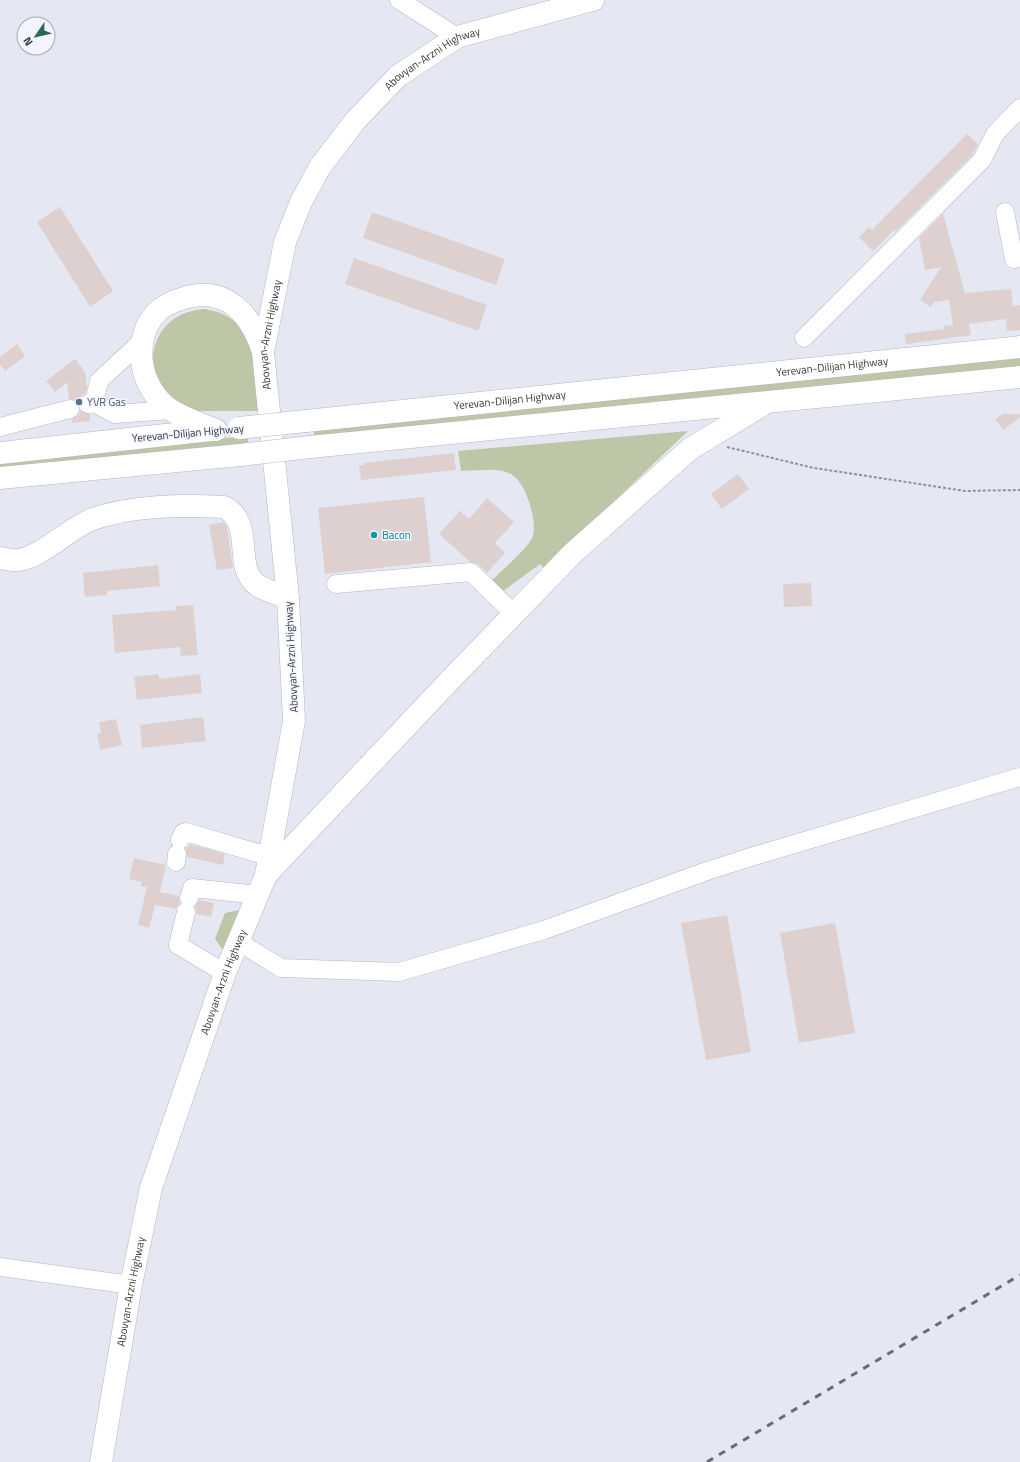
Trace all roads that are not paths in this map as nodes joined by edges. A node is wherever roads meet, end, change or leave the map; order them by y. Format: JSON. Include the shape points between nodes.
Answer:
{"nodes":[{"id":1,"x":399,"y":0,"type":"edge"},
{"id":2,"x":593,"y":0,"type":"edge"},
{"id":3,"x":457,"y":37,"type":"junction"},
{"id":4,"x":1020,"y":108,"type":"edge"},
{"id":5,"x":1005,"y":212,"type":"dead end"},
{"id":6,"x":1020,"y":257,"type":"edge"},
{"id":7,"x":804,"y":338,"type":"dead end"},
{"id":8,"x":143,"y":340,"type":"junction"},
{"id":9,"x":1020,"y":347,"type":"edge"},
{"id":10,"x":263,"y":352,"type":"junction"},
{"id":11,"x":1020,"y":378,"type":"edge"},
{"id":12,"x":767,"y":403,"type":"junction"},
{"id":13,"x":70,"y":409,"type":"dead end"},
{"id":14,"x":171,"y":410,"type":"junction"},
{"id":15,"x":115,"y":414,"type":"junction"},
{"id":16,"x":0,"y":427,"type":"edge"},
{"id":17,"x":216,"y":430,"type":"junction"},
{"id":18,"x":143,"y":437,"type":"junction"},
{"id":19,"x":0,"y":453,"type":"edge"},
{"id":20,"x":0,"y":478,"type":"edge"},
{"id":21,"x":0,"y":558,"type":"edge"},
{"id":22,"x":336,"y":584,"type":"dead end"},
{"id":23,"x":288,"y":598,"type":"junction"},
{"id":24,"x":514,"y":614,"type":"junction"},
{"id":25,"x":1020,"y":777,"type":"edge"},
{"id":26,"x":178,"y":852,"type":"dead end"},
{"id":27,"x":268,"y":866,"type":"junction"},
{"id":28,"x":259,"y":895,"type":"junction"},
{"id":29,"x":239,"y":942,"type":"junction"},
{"id":30,"x":225,"y":973,"type":"junction"},
{"id":31,"x":0,"y":1267,"type":"edge"},
{"id":32,"x":131,"y":1285,"type":"junction"},
{"id":33,"x":101,"y":1462,"type":"edge"}],
"edges":[{"from":1,"to":3,"type":"street"},
{"from":2,"to":3,"type":"main road","name":"Abovyan-Arzni Highway"},
{"from":3,"to":10,"type":"main road","name":"Abovyan-Arzni Highway","via":[[398,76],[355,121],[320,167],[301,202],[285,242]]},
{"from":4,"to":7,"type":"street","via":[[995,134],[982,160]]},
{"from":5,"to":6,"type":"street","via":[[1014,258]]},
{"from":8,"to":10,"type":"main road","via":[[157,312],[171,302],[203,294],[217,297],[240,309],[252,325]]},
{"from":8,"to":14,"type":"main road","via":[[141,355],[147,383],[161,402]]},
{"from":8,"to":15,"type":"street","via":[[99,381],[91,403]]},
{"from":9,"to":17,"type":"main road","name":"Yerevan-Dilijan Highway","bridge":true},
{"from":10,"to":23,"type":"main road","name":"Abovyan-Arzni Highway"},
{"from":11,"to":12,"type":"main road"},
{"from":12,"to":20,"type":"main road","bridge":true},
{"from":12,"to":24,"type":"main road","via":[[690,449],[573,553]]},
{"from":13,"to":16,"type":"street"},
{"from":14,"to":15,"type":"street"},
{"from":14,"to":17,"type":"main road"},
{"from":15,"to":18,"type":"street"},
{"from":17,"to":18,"type":"main road","name":"Yerevan-Dilijan Highway"},
{"from":18,"to":19,"type":"main road","name":"Yerevan-Dilijan Highway"},
{"from":21,"to":23,"type":"main road","via":[[18,560],[36,554],[89,521],[107,516],[167,506],[224,506],[238,518],[247,574],[256,584]]},
{"from":22,"to":24,"type":"street","via":[[471,572]]},
{"from":23,"to":27,"type":"main road","name":"Abovyan-Arzni Highway","via":[[294,721]]},
{"from":24,"to":27,"type":"main road"},
{"from":25,"to":29,"type":"street","via":[[741,861],[544,930],[398,972],[281,968]]},
{"from":26,"to":27,"type":"street","via":[[183,833],[186,832]]},
{"from":27,"to":28,"type":"main road","name":"Abovyan-Arzni Highway"},
{"from":28,"to":29,"type":"main road","name":"Abovyan-Arzni Highway"},
{"from":28,"to":30,"type":"street","via":[[192,888],[178,946]]},
{"from":29,"to":30,"type":"main road","name":"Abovyan-Arzni Highway"},
{"from":30,"to":32,"type":"main road","name":"Abovyan-Arzni Highway","via":[[151,1188]]},
{"from":31,"to":32,"type":"street"},
{"from":32,"to":33,"type":"main road","name":"Abovyan-Arzni Highway"}]}
